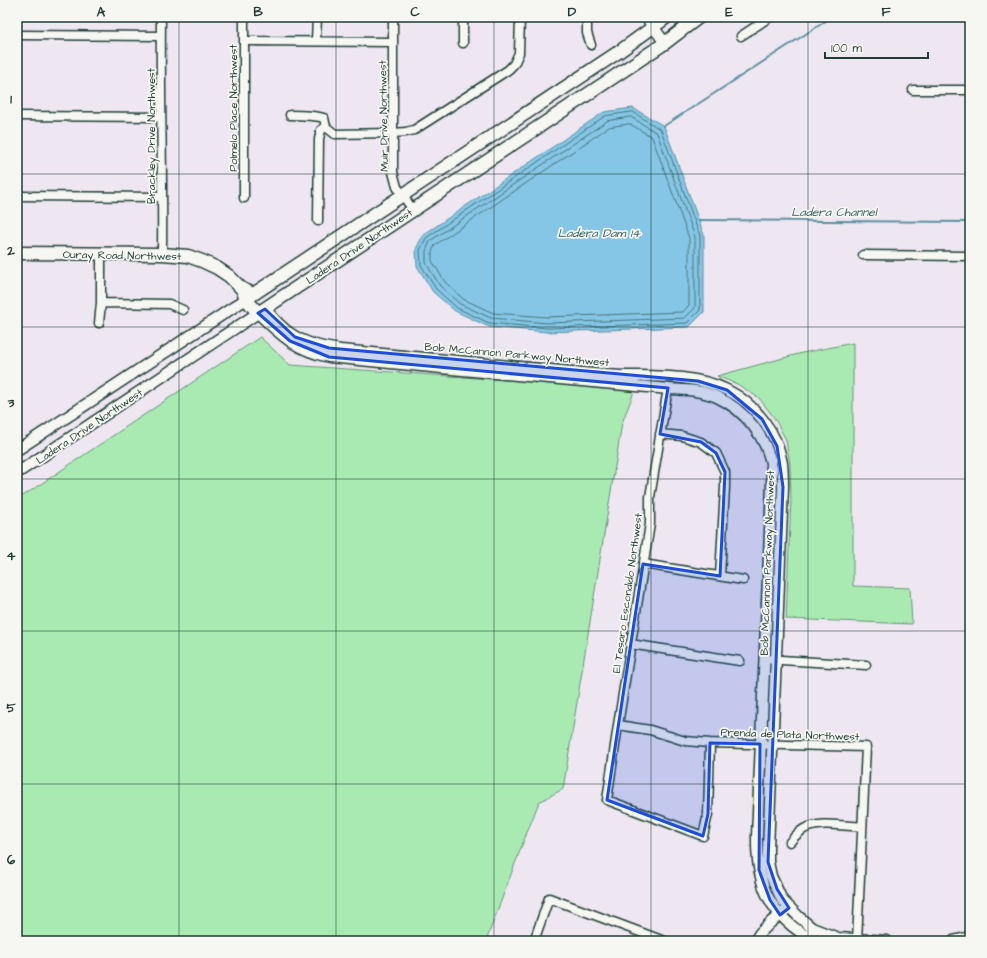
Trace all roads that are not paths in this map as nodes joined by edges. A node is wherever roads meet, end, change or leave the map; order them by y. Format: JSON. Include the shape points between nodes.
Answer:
{"nodes":[{"id":1,"x":161,"y":17,"type":"edge"},
{"id":2,"x":244,"y":17,"type":"edge"},
{"id":3,"x":317,"y":17,"type":"edge"},
{"id":4,"x":393,"y":17,"type":"edge"},
{"id":5,"x":463,"y":17,"type":"edge"},
{"id":6,"x":520,"y":17,"type":"edge"},
{"id":7,"x":587,"y":17,"type":"edge"},
{"id":8,"x":646,"y":17,"type":"edge"},
{"id":9,"x":667,"y":17,"type":"edge"},
{"id":10,"x":699,"y":17,"type":"edge"},
{"id":11,"x":770,"y":17,"type":"edge"},
{"id":12,"x":653,"y":28,"type":"junction"},
{"id":13,"x":17,"y":35,"type":"edge"},
{"id":14,"x":161,"y":36,"type":"junction"},
{"id":15,"x":741,"y":36,"type":"dead end"},
{"id":16,"x":244,"y":41,"type":"junction"},
{"id":17,"x":316,"y":42,"type":"junction"},
{"id":18,"x":393,"y":42,"type":"junction"},
{"id":19,"x":463,"y":43,"type":"dead end"},
{"id":20,"x":665,"y":43,"type":"junction"},
{"id":21,"x":591,"y":45,"type":"dead end"},
{"id":22,"x":913,"y":90,"type":"dead end"},
{"id":23,"x":970,"y":90,"type":"edge"},
{"id":24,"x":290,"y":115,"type":"dead end"},
{"id":25,"x":17,"y":116,"type":"edge"},
{"id":26,"x":161,"y":117,"type":"junction"},
{"id":27,"x":326,"y":127,"type":"junction"},
{"id":28,"x":392,"y":133,"type":"junction"},
{"id":29,"x":403,"y":195,"type":"junction"},
{"id":30,"x":17,"y":196,"type":"edge"},
{"id":31,"x":162,"y":197,"type":"junction"},
{"id":32,"x":244,"y":198,"type":"dead end"},
{"id":33,"x":413,"y":210,"type":"junction"},
{"id":34,"x":318,"y":221,"type":"dead end"},
{"id":35,"x":17,"y":253,"type":"edge"},
{"id":36,"x":101,"y":253,"type":"junction"},
{"id":37,"x":162,"y":254,"type":"junction"},
{"id":38,"x":863,"y":255,"type":"dead end"},
{"id":39,"x":970,"y":256,"type":"edge"},
{"id":40,"x":247,"y":294,"type":"junction"},
{"id":41,"x":101,"y":302,"type":"junction"},
{"id":42,"x":183,"y":310,"type":"dead end"},
{"id":43,"x":261,"y":311,"type":"junction"},
{"id":44,"x":99,"y":323,"type":"dead end"},
{"id":45,"x":668,"y":388,"type":"junction"},
{"id":46,"x":660,"y":434,"type":"junction"},
{"id":47,"x":17,"y":450,"type":"edge"},
{"id":48,"x":17,"y":473,"type":"edge"},
{"id":49,"x":643,"y":564,"type":"junction"},
{"id":50,"x":720,"y":576,"type":"junction"},
{"id":51,"x":743,"y":580,"type":"dead end"},
{"id":52,"x":630,"y":644,"type":"junction"},
{"id":53,"x":764,"y":659,"type":"junction"},
{"id":54,"x":776,"y":659,"type":"junction"},
{"id":55,"x":740,"y":661,"type":"dead end"},
{"id":56,"x":866,"y":665,"type":"dead end"},
{"id":57,"x":618,"y":725,"type":"junction"},
{"id":58,"x":710,"y":743,"type":"junction"},
{"id":59,"x":760,"y":744,"type":"junction"},
{"id":60,"x":772,"y":744,"type":"junction"},
{"id":61,"x":862,"y":828,"type":"junction"},
{"id":62,"x":790,"y":842,"type":"dead end"},
{"id":63,"x":789,"y":908,"type":"junction"},
{"id":64,"x":780,"y":915,"type":"junction"},
{"id":65,"x":970,"y":937,"type":"edge"},
{"id":66,"x":857,"y":940,"type":"edge"},
{"id":67,"x":534,"y":941,"type":"edge"},
{"id":68,"x":664,"y":941,"type":"edge"},
{"id":69,"x":755,"y":941,"type":"edge"},
{"id":70,"x":815,"y":941,"type":"edge"},
{"id":71,"x":887,"y":941,"type":"edge"},
{"id":72,"x":953,"y":941,"type":"edge"}],
"edges":[{"from":1,"to":14,"type":"street","name":"Brackley Drive Northwest"},
{"from":2,"to":16,"type":"street","name":"Polmelo Place Northwest"},
{"from":3,"to":17,"type":"street"},
{"from":4,"to":18,"type":"street","name":"Muir Drive Northwest"},
{"from":5,"to":19,"type":"street"},
{"from":6,"to":28,"type":"street","via":[[519,53],[508,70],[414,130]]},
{"from":7,"to":21,"type":"street","via":[[587,33]]},
{"from":8,"to":12,"type":"street"},
{"from":9,"to":12,"type":"main road","name":"Ladera Drive Northwest"},
{"from":10,"to":20,"type":"main road","name":"Ladera Drive Northwest"},
{"from":11,"to":15,"type":"street"},
{"from":12,"to":20,"type":"street"},
{"from":12,"to":29,"type":"main road","name":"Ladera Drive Northwest"},
{"from":13,"to":14,"type":"street"},
{"from":14,"to":26,"type":"street","name":"Brackley Drive Northwest"},
{"from":16,"to":17,"type":"street"},
{"from":16,"to":32,"type":"street","name":"Polmelo Place Northwest"},
{"from":17,"to":18,"type":"street"},
{"from":18,"to":28,"type":"street","name":"Muir Drive Northwest"},
{"from":20,"to":33,"type":"main road","name":"Ladera Drive Northwest"},
{"from":22,"to":23,"type":"street"},
{"from":24,"to":27,"type":"street","via":[[324,118]]},
{"from":25,"to":26,"type":"street"},
{"from":26,"to":31,"type":"street","name":"Brackley Drive Northwest"},
{"from":27,"to":28,"type":"street","via":[[335,134]]},
{"from":27,"to":34,"type":"street","via":[[320,130],[319,139]]},
{"from":28,"to":29,"type":"street","name":"Muir Drive Northwest","via":[[393,172],[397,187]]},
{"from":29,"to":33,"type":"street","name":"Muir Drive Northwest"},
{"from":29,"to":40,"type":"main road","name":"Ladera Drive Northwest"},
{"from":30,"to":31,"type":"street"},
{"from":31,"to":37,"type":"street","name":"Brackley Drive Northwest"},
{"from":33,"to":43,"type":"main road","name":"Ladera Drive Northwest"},
{"from":35,"to":36,"type":"main road","name":"Ouray Road Northwest"},
{"from":36,"to":37,"type":"main road","name":"Ouray Road Northwest"},
{"from":36,"to":41,"type":"street"},
{"from":37,"to":40,"type":"main road","name":"Ouray Road Northwest","via":[[188,256],[217,268]]},
{"from":38,"to":39,"type":"street"},
{"from":40,"to":43,"type":"main road","name":"Ouray Road Northwest"},
{"from":40,"to":47,"type":"street","name":"Ladera Drive Northwest"},
{"from":41,"to":42,"type":"street","via":[[169,304]]},
{"from":41,"to":44,"type":"street"},
{"from":43,"to":45,"type":"street","name":"Bob McCannon Parkway Northwest","via":[[276,330],[290,341],[329,357]]},
{"from":43,"to":48,"type":"street","name":"Ladera Drive Northwest"},
{"from":43,"to":54,"type":"street","name":"Bob McCannon Parkway Northwest","via":[[295,337],[329,348],[698,381],[727,390],[740,398],[771,431],[782,461],[784,487]]},
{"from":45,"to":46,"type":"street","name":"El Tesaro Escondido Northwest"},
{"from":45,"to":53,"type":"street","name":"Bob McCannon Parkway Northwest","via":[[698,391],[716,396],[732,405],[754,426],[768,453],[772,483]]},
{"from":46,"to":49,"type":"street","name":"El Tesaro Escondido Northwest"},
{"from":46,"to":50,"type":"street","via":[[682,436],[701,442],[716,453],[725,472]]},
{"from":49,"to":50,"type":"street"},
{"from":49,"to":52,"type":"street","name":"El Tesaro Escondido Northwest"},
{"from":50,"to":51,"type":"street"},
{"from":52,"to":55,"type":"street"},
{"from":52,"to":57,"type":"street","name":"El Tesaro Escondido Northwest"},
{"from":53,"to":54,"type":"street"},
{"from":53,"to":59,"type":"street","name":"Bob McCannon Parkway Northwest"},
{"from":54,"to":56,"type":"street"},
{"from":54,"to":60,"type":"street","name":"Bob McCannon Parkway Northwest"},
{"from":57,"to":58,"type":"street","name":"Prenda de Plata Northwest","via":[[650,730],[685,741]]},
{"from":57,"to":58,"type":"street","name":"El Tesaro Escondido Northwest","via":[[607,800],[703,836],[708,814]]},
{"from":58,"to":59,"type":"street","name":"Prenda de Plata Northwest"},
{"from":59,"to":60,"type":"street","name":"Prenda de Plata Northwest"},
{"from":59,"to":64,"type":"street","name":"Bob McCannon Parkway Northwest","via":[[758,866],[766,891]]},
{"from":60,"to":61,"type":"street","name":"Prenda de Plata Northwest","via":[[866,747]]},
{"from":60,"to":63,"type":"street","name":"Bob McCannon Parkway Northwest","via":[[768,862],[771,876],[782,900]]},
{"from":61,"to":62,"type":"street","via":[[818,825],[801,830]]},
{"from":61,"to":66,"type":"street","name":"Prenda de Plata Northwest"},
{"from":63,"to":64,"type":"street"},
{"from":63,"to":66,"type":"street","name":"Bob McCannon Parkway Northwest","via":[[812,928],[838,938]]},
{"from":64,"to":69,"type":"street"},
{"from":64,"to":70,"type":"street","name":"Bob McCannon Parkway Northwest","via":[[794,928]]},
{"from":65,"to":72,"type":"street"},
{"from":66,"to":71,"type":"street","name":"Bob McCannon Parkway Northwest"},
{"from":67,"to":68,"type":"street","via":[[549,898]]}]}
